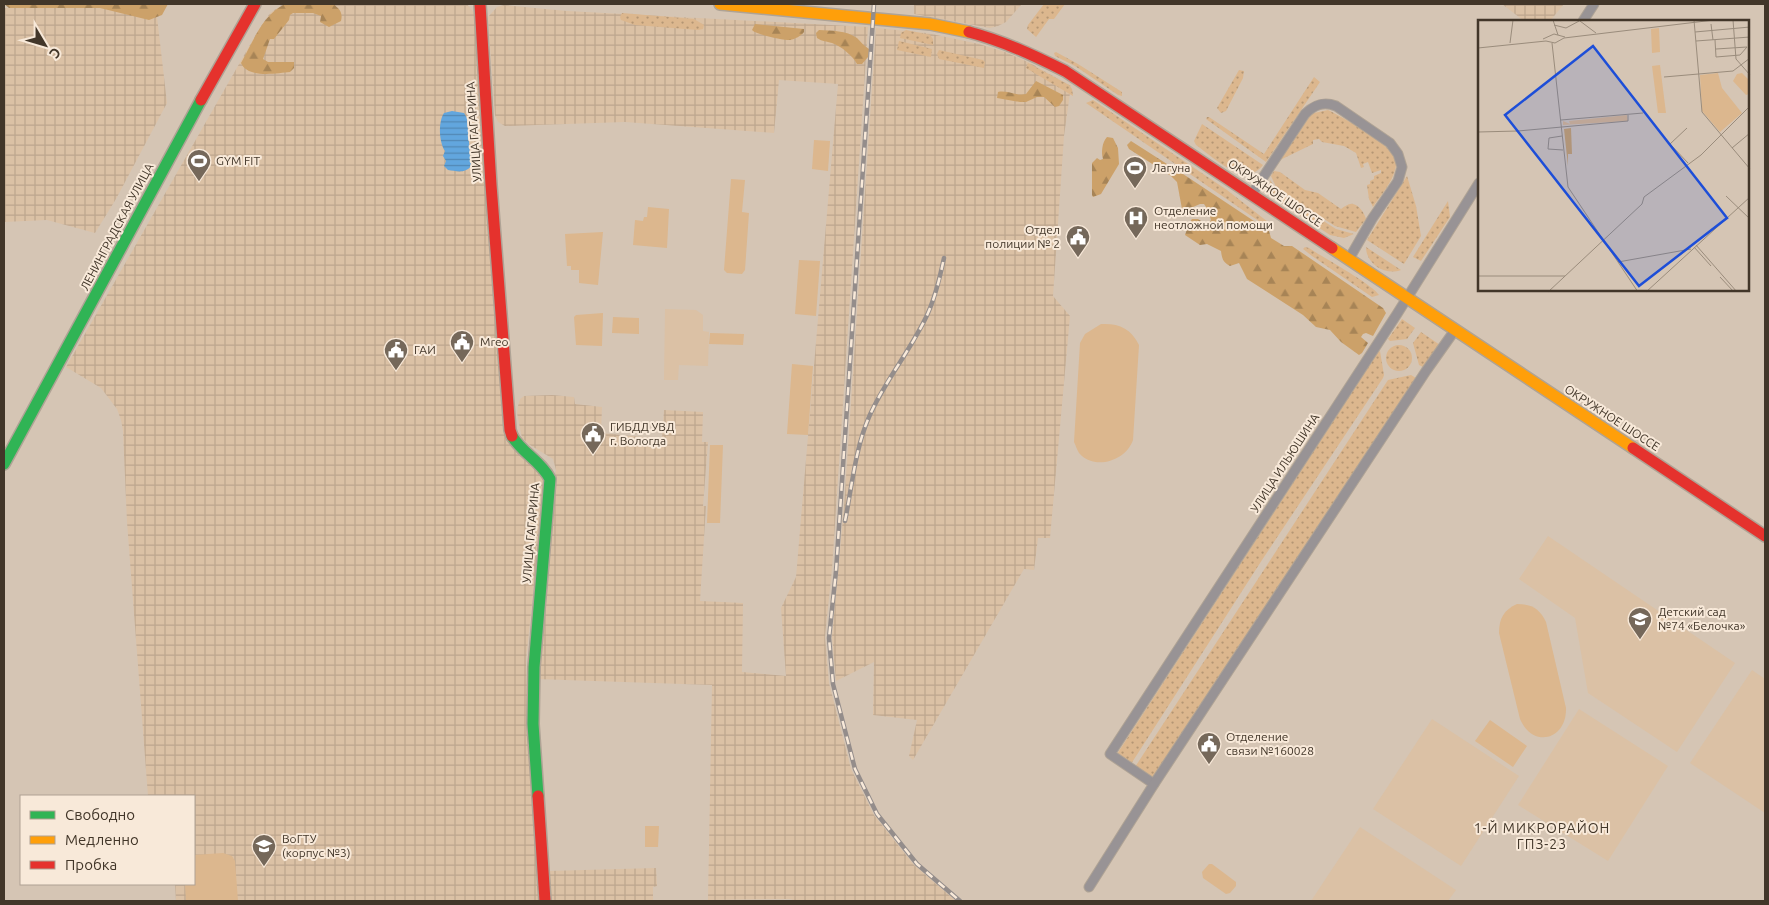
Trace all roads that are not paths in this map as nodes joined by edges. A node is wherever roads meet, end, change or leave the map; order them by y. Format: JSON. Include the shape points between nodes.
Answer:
{"nodes":[{"id":1,"x":480,"y":4,"type":"edge"},
{"id":2,"x":720,"y":4,"type":"edge"},
{"id":3,"x":1594,"y":4,"type":"edge"},
{"id":4,"x":251,"y":7,"type":"edge"},
{"id":5,"x":1583,"y":20,"type":"edge"},
{"id":6,"x":1478,"y":185,"type":"edge"},
{"id":7,"x":1252,"y":194,"type":"junction"},
{"id":8,"x":1349,"y":259,"type":"junction"},
{"id":9,"x":1408,"y":298,"type":"junction"},
{"id":10,"x":1455,"y":330,"type":"junction"},
{"id":11,"x":4,"y":464,"type":"edge"},
{"id":12,"x":1765,"y":536,"type":"edge"},
{"id":13,"x":1154,"y":784,"type":"junction"},
{"id":14,"x":1089,"y":886,"type":"dead end"},
{"id":15,"x":545,"y":901,"type":"edge"}],
"edges":[{"from":1,"to":15,"type":"main road","name":"УЛИЦА ГАГАРИНА","via":[[510,430],[517,444],[545,469],[550,479],[533,724]]},
{"from":2,"to":7,"type":"main road","name":"ОКРУЖНОЕ ШОССЕ","via":[[930,24],[995,39],[1065,71]]},
{"from":3,"to":5,"type":"street"},
{"from":4,"to":11,"type":"main road","name":"ЛЕНИНГРАДСКАЯ УЛИЦА"},
{"from":6,"to":9,"type":"street","name":"УЛИЦА ИЛЬЮШИНА"},
{"from":7,"to":8,"type":"main road","name":"ОКРУЖНОЕ ШОССЕ"},
{"from":7,"to":8,"type":"street","via":[[1305,114],[1319,104],[1336,106],[1390,143],[1402,168],[1398,180]]},
{"from":8,"to":9,"type":"main road","name":"ОКРУЖНОЕ ШОССЕ"},
{"from":9,"to":10,"type":"main road","name":"ОКРУЖНОЕ ШОССЕ"},
{"from":9,"to":13,"type":"street","name":"УЛИЦА ИЛЬЮШИНА","via":[[1110,754]]},
{"from":10,"to":12,"type":"main road","name":"ОКРУЖНОЕ ШОССЕ"},
{"from":10,"to":13,"type":"street"},
{"from":13,"to":14,"type":"street"}]}
